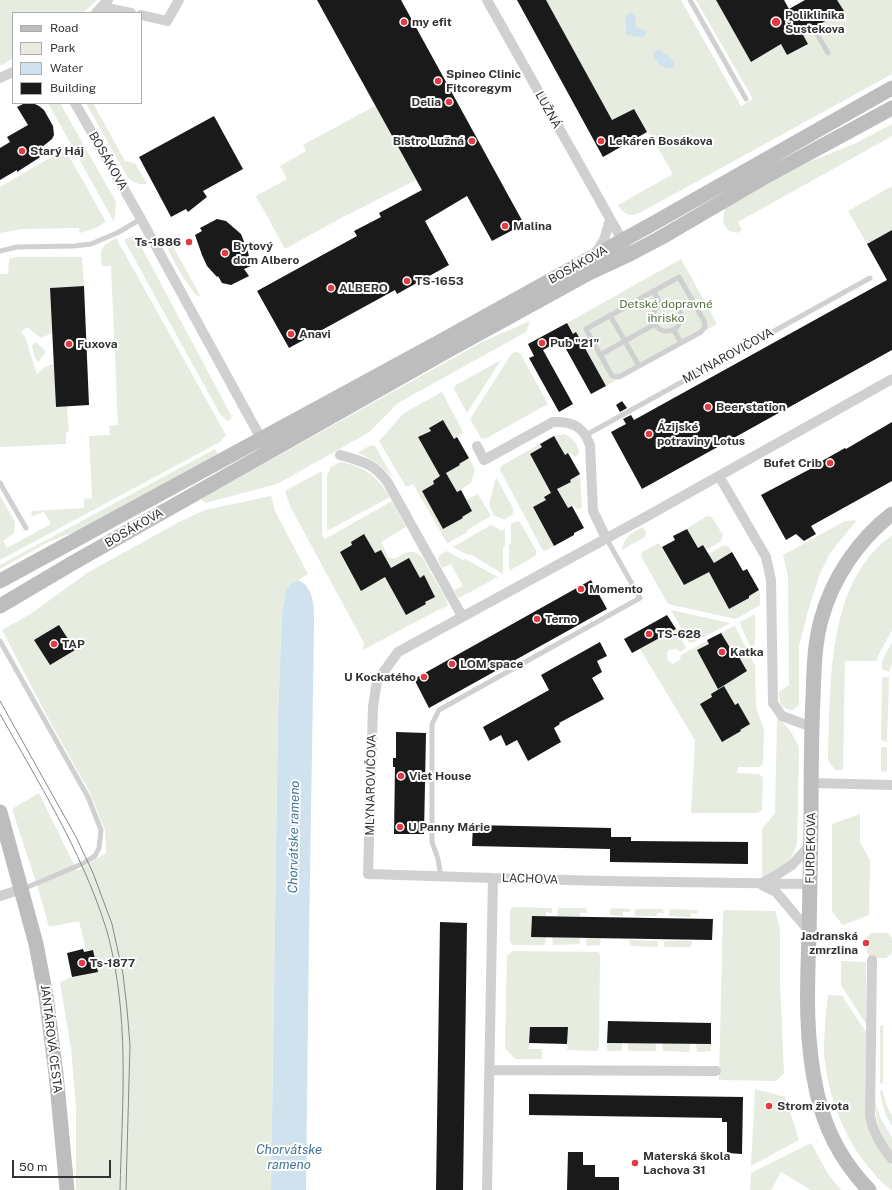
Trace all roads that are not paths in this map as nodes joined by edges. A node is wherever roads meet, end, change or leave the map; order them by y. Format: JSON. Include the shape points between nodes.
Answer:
{"nodes":[{"id":1,"x":179,"y":0,"type":"edge"},
{"id":2,"x":487,"y":0,"type":"edge"},
{"id":3,"x":690,"y":0,"type":"edge"},
{"id":4,"x":102,"y":7,"type":"edge"},
{"id":5,"x":126,"y":12,"type":"edge"},
{"id":6,"x":142,"y":15,"type":"edge"},
{"id":7,"x":814,"y":29,"type":"dead end"},
{"id":8,"x":828,"y":54,"type":"dead end"},
{"id":9,"x":12,"y":72,"type":"edge"},
{"id":10,"x":0,"y":78,"type":"edge"},
{"id":11,"x":892,"y":88,"type":"edge"},
{"id":12,"x":746,"y":99,"type":"dead end"},
{"id":13,"x":76,"y":104,"type":"edge"},
{"id":14,"x":892,"y":109,"type":"edge"},
{"id":15,"x":141,"y":219,"type":"junction"},
{"id":16,"x":610,"y":219,"type":"junction"},
{"id":17,"x":622,"y":240,"type":"junction"},
{"id":18,"x":0,"y":251,"type":"edge"},
{"id":19,"x":630,"y":254,"type":"junction"},
{"id":20,"x":593,"y":256,"type":"junction"},
{"id":21,"x":870,"y":278,"type":"dead end"},
{"id":22,"x":653,"y":291,"type":"junction"},
{"id":23,"x":693,"y":302,"type":"junction"},
{"id":24,"x":661,"y":304,"type":"junction"},
{"id":25,"x":680,"y":309,"type":"junction"},
{"id":26,"x":610,"y":315,"type":"junction"},
{"id":27,"x":655,"y":324,"type":"junction"},
{"id":28,"x":674,"y":330,"type":"junction"},
{"id":29,"x":625,"y":341,"type":"junction"},
{"id":30,"x":681,"y":343,"type":"junction"},
{"id":31,"x":600,"y":355,"type":"junction"},
{"id":32,"x":639,"y":366,"type":"junction"},
{"id":33,"x":892,"y":379,"type":"edge"},
{"id":34,"x":586,"y":434,"type":"junction"},
{"id":35,"x":265,"y":445,"type":"junction"},
{"id":36,"x":477,"y":446,"type":"dead end"},
{"id":37,"x":340,"y":455,"type":"dead end"},
{"id":38,"x":719,"y":476,"type":"junction"},
{"id":39,"x":0,"y":483,"type":"edge"},
{"id":40,"x":892,"y":514,"type":"edge"},
{"id":41,"x":26,"y":528,"type":"dead end"},
{"id":42,"x":606,"y":538,"type":"junction"},
{"id":43,"x":0,"y":581,"type":"edge"},
{"id":44,"x":0,"y":606,"type":"edge"},
{"id":45,"x":462,"y":616,"type":"junction"},
{"id":46,"x":0,"y":641,"type":"edge"},
{"id":47,"x":812,"y":727,"type":"junction"},
{"id":48,"x":811,"y":783,"type":"junction"},
{"id":49,"x":892,"y":785,"type":"edge"},
{"id":50,"x":0,"y":812,"type":"edge"},
{"id":51,"x":811,"y":844,"type":"junction"},
{"id":52,"x":0,"y":846,"type":"edge"},
{"id":53,"x":441,"y":877,"type":"junction"},
{"id":54,"x":493,"y":878,"type":"junction"},
{"id":55,"x":760,"y":884,"type":"junction"},
{"id":56,"x":810,"y":884,"type":"junction"},
{"id":57,"x":22,"y":890,"type":"junction"},
{"id":58,"x":0,"y":896,"type":"edge"},
{"id":59,"x":809,"y":931,"type":"junction"},
{"id":60,"x":872,"y":960,"type":"dead end"},
{"id":61,"x":490,"y":1070,"type":"junction"},
{"id":62,"x":716,"y":1071,"type":"dead end"},
{"id":63,"x":892,"y":1159,"type":"edge"},
{"id":64,"x":67,"y":1190,"type":"edge"},
{"id":65,"x":487,"y":1190,"type":"edge"},
{"id":66,"x":869,"y":1190,"type":"edge"}],
"edges":[{"from":1,"to":6,"type":"street","via":[[167,21]]},
{"from":2,"to":16,"type":"street","name":"LUŽNÁ"},
{"from":3,"to":12,"type":"lane"},
{"from":4,"to":5,"type":"street"},
{"from":7,"to":8,"type":"lane"},
{"from":9,"to":10,"type":"street"},
{"from":11,"to":17,"type":"street","name":"BOSÁKOVA"},
{"from":13,"to":15,"type":"street","name":"BOSÁKOVA"},
{"from":14,"to":19,"type":"street","name":"BOSÁKOVA","via":[[761,179]]},
{"from":15,"to":18,"type":"lane","via":[[117,233],[90,244],[17,247]]},
{"from":15,"to":35,"type":"street","name":"BOSÁKOVA"},
{"from":16,"to":17,"type":"street","name":"LUŽNÁ"},
{"from":16,"to":20,"type":"street","via":[[604,240]]},
{"from":17,"to":19,"type":"street","name":"LUŽNÁ"},
{"from":17,"to":20,"type":"street","name":"BOSÁKOVA"},
{"from":19,"to":35,"type":"street","name":"BOSÁKOVA","via":[[589,273]]},
{"from":20,"to":35,"type":"street","name":"BOSÁKOVA","via":[[441,341]]},
{"from":21,"to":34,"type":"lane","name":"MLYNAROVIČOVA"},
{"from":22,"to":23,"type":"lane","via":[[679,277]]},
{"from":22,"to":24,"type":"lane"},
{"from":22,"to":26,"type":"lane"},
{"from":23,"to":25,"type":"lane"},
{"from":23,"to":30,"type":"lane","via":[[705,327]]},
{"from":24,"to":25,"type":"lane","via":[[669,303]]},
{"from":24,"to":27,"type":"lane","via":[[654,311]]},
{"from":25,"to":28,"type":"lane","via":[[681,323]]},
{"from":26,"to":29,"type":"lane"},
{"from":26,"to":31,"type":"lane","via":[[586,329]]},
{"from":27,"to":28,"type":"lane","via":[[661,330]]},
{"from":27,"to":29,"type":"lane"},
{"from":28,"to":30,"type":"lane"},
{"from":29,"to":31,"type":"lane"},
{"from":29,"to":32,"type":"lane"},
{"from":30,"to":32,"type":"lane"},
{"from":31,"to":32,"type":"lane","via":[[612,376],[619,377]]},
{"from":33,"to":38,"type":"street","name":"MLYNAROVIČOVA"},
{"from":34,"to":36,"type":"street","via":[[573,424],[553,422],[484,460]]},
{"from":34,"to":42,"type":"street","via":[[590,445],[593,510]]},
{"from":35,"to":43,"type":"street","name":"BOSÁKOVA"},
{"from":35,"to":44,"type":"street","name":"BOSÁKOVA"},
{"from":37,"to":45,"type":"street","via":[[357,460],[381,473]]},
{"from":38,"to":42,"type":"street","name":"MLYNAROVIČOVA"},
{"from":38,"to":47,"type":"street","via":[[766,557],[771,580],[773,704],[782,716]]},
{"from":39,"to":41,"type":"lane"},
{"from":40,"to":47,"type":"street","name":"FURDEKOVA","via":[[873,530],[858,548],[829,597],[821,619],[815,655]]},
{"from":42,"to":45,"type":"street","name":"MLYNAROVIČOVA"},
{"from":42,"to":53,"type":"lane","via":[[640,598],[439,710],[432,724],[432,842]]},
{"from":45,"to":53,"type":"street","name":"MLYNAROVIČOVA","via":[[398,652],[377,681],[373,707],[368,874]]},
{"from":46,"to":57,"type":"lane","via":[[88,797],[101,830],[99,848],[94,856],[82,864]]},
{"from":47,"to":48,"type":"street","name":"FURDEKOVA"},
{"from":48,"to":49,"type":"street"},
{"from":48,"to":51,"type":"street","name":"FURDEKOVA"},
{"from":50,"to":57,"type":"street","name":"JANTÁROVÁ CESTA"},
{"from":51,"to":55,"type":"street","name":"LACHOVA","via":[[792,865]]},
{"from":51,"to":56,"type":"street","name":"FURDEKOVA"},
{"from":52,"to":57,"type":"street","name":"JANTÁROVÁ CESTA"},
{"from":53,"to":54,"type":"street","name":"MLYNAROVIČOVA"},
{"from":54,"to":55,"type":"street","name":"LACHOVA"},
{"from":54,"to":61,"type":"street","name":"LACHOVA"},
{"from":55,"to":56,"type":"street","name":"LACHOVA"},
{"from":55,"to":59,"type":"street","name":"LACHOVA","via":[[776,892]]},
{"from":56,"to":59,"type":"street","name":"FURDEKOVA"},
{"from":57,"to":58,"type":"street"},
{"from":57,"to":64,"type":"street","name":"JANTÁROVÁ CESTA","via":[[46,996]]},
{"from":59,"to":66,"type":"street","name":"FURDEKOVA","via":[[808,1036],[817,1094],[826,1124],[839,1151]]},
{"from":60,"to":63,"type":"street","via":[[870,1116],[883,1148]]},
{"from":61,"to":62,"type":"street"},
{"from":61,"to":65,"type":"street","name":"LACHOVA"}]}
